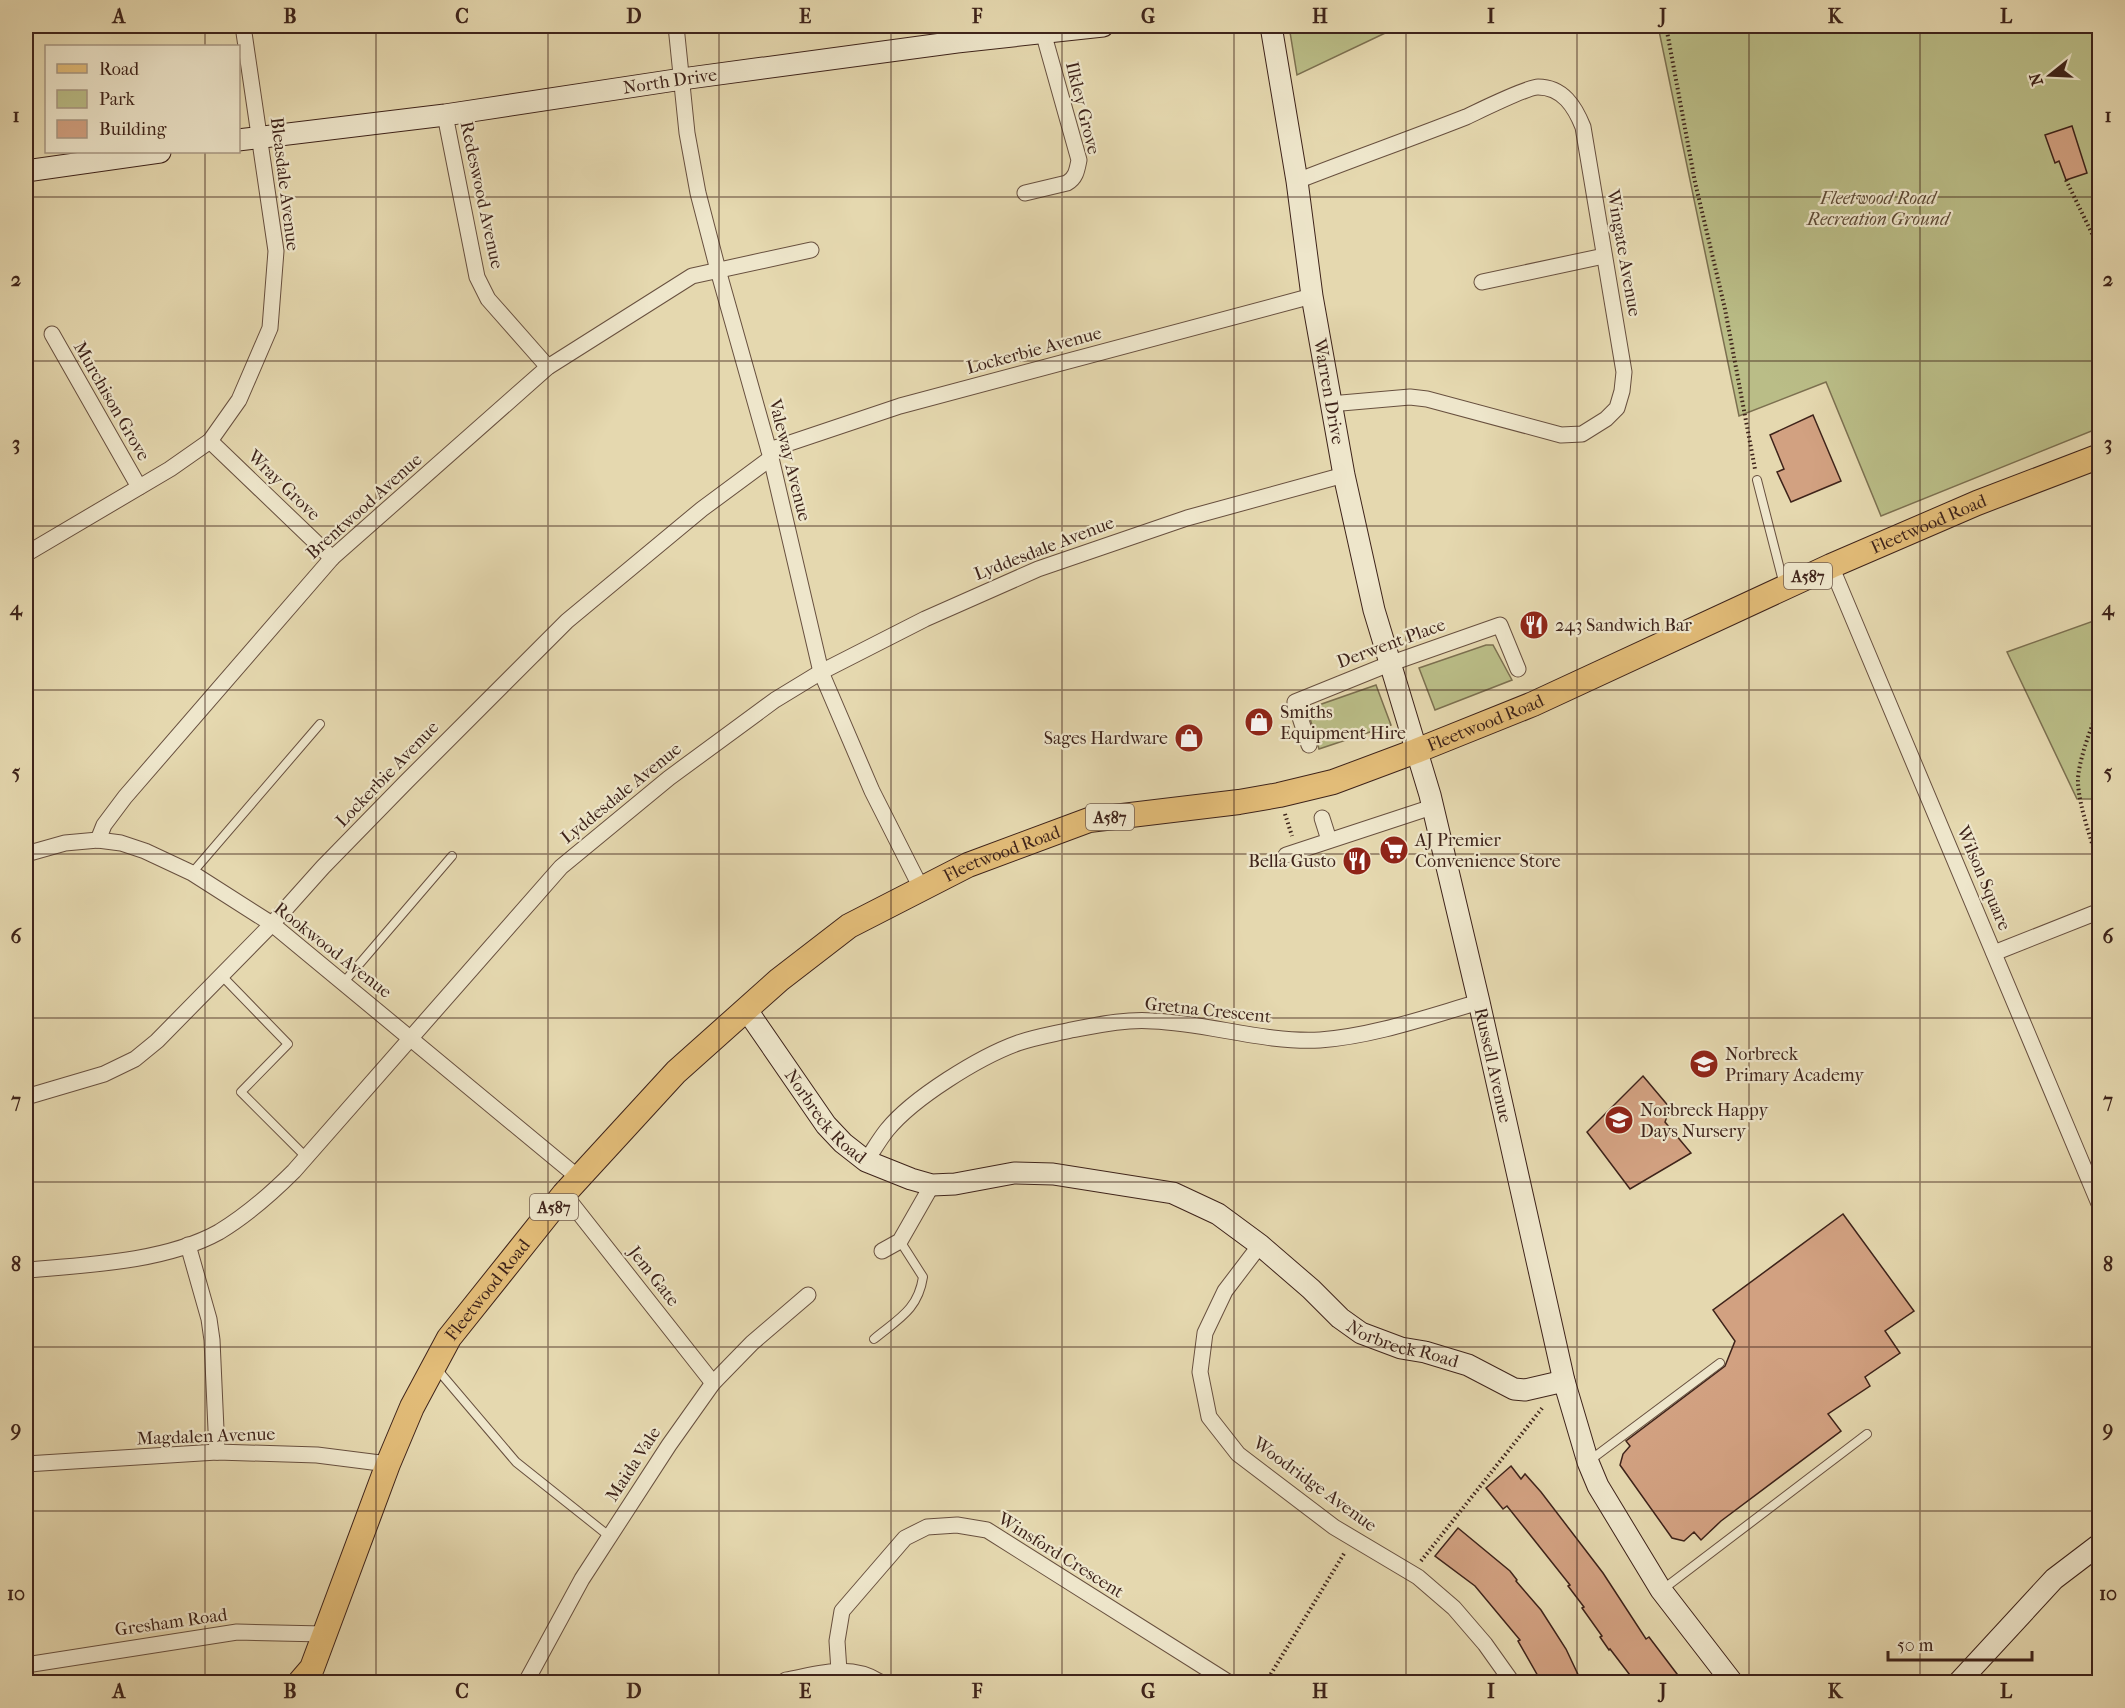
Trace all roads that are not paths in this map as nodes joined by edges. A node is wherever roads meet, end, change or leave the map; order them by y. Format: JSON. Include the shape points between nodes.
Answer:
{"nodes":[{"id":1,"x":243,"y":26,"type":"edge"},
{"id":2,"x":676,"y":26,"type":"edge"},
{"id":3,"x":1102,"y":26,"type":"edge"},
{"id":4,"x":1271,"y":26,"type":"edge"},
{"id":5,"x":1043,"y":32,"type":"junction"},
{"id":6,"x":956,"y":34,"type":"edge"},
{"id":7,"x":682,"y":79,"type":"junction"},
{"id":8,"x":445,"y":115,"type":"junction"},
{"id":9,"x":249,"y":139,"type":"edge"},
{"id":10,"x":153,"y":153,"type":"edge"},
{"id":11,"x":26,"y":171,"type":"edge"},
{"id":12,"x":1297,"y":181,"type":"junction"},
{"id":13,"x":1025,"y":194,"type":"dead end"},
{"id":14,"x":811,"y":250,"type":"dead end"},
{"id":15,"x":1604,"y":256,"type":"junction"},
{"id":16,"x":718,"y":270,"type":"junction"},
{"id":17,"x":1482,"y":282,"type":"dead end"},
{"id":18,"x":1312,"y":296,"type":"junction"},
{"id":19,"x":52,"y":334,"type":"dead end"},
{"id":20,"x":548,"y":367,"type":"junction"},
{"id":21,"x":1330,"y":404,"type":"junction"},
{"id":22,"x":210,"y":441,"type":"junction"},
{"id":23,"x":770,"y":454,"type":"junction"},
{"id":24,"x":2100,"y":456,"type":"edge"},
{"id":25,"x":1344,"y":475,"type":"junction"},
{"id":26,"x":1757,"y":480,"type":"road end"},
{"id":27,"x":139,"y":487,"type":"junction"},
{"id":28,"x":26,"y":554,"type":"edge"},
{"id":29,"x":332,"y":558,"type":"junction"},
{"id":30,"x":1830,"y":566,"type":"junction"},
{"id":31,"x":1784,"y":587,"type":"junction"},
{"id":32,"x":1389,"y":664,"type":"junction"},
{"id":33,"x":1518,"y":669,"type":"dead end"},
{"id":34,"x":821,"y":672,"type":"junction"},
{"id":35,"x":320,"y":724,"type":"dead end"},
{"id":36,"x":1309,"y":745,"type":"dead end"},
{"id":37,"x":1416,"y":751,"type":"junction"},
{"id":38,"x":1432,"y":807,"type":"junction"},
{"id":39,"x":1322,"y":818,"type":"dead end"},
{"id":40,"x":98,"y":840,"type":"junction"},
{"id":41,"x":1329,"y":840,"type":"junction"},
{"id":42,"x":1292,"y":853,"type":"road end"},
{"id":43,"x":26,"y":854,"type":"edge"},
{"id":44,"x":452,"y":856,"type":"dead end"},
{"id":45,"x":192,"y":873,"type":"junction"},
{"id":46,"x":921,"y":888,"type":"junction"},
{"id":47,"x":2100,"y":911,"type":"edge"},
{"id":48,"x":272,"y":924,"type":"junction"},
{"id":49,"x":1994,"y":953,"type":"junction"},
{"id":50,"x":222,"y":976,"type":"junction"},
{"id":51,"x":344,"y":982,"type":"junction"},
{"id":52,"x":1479,"y":1002,"type":"junction"},
{"id":53,"x":746,"y":1009,"type":"junction"},
{"id":54,"x":411,"y":1038,"type":"junction"},
{"id":55,"x":26,"y":1098,"type":"edge"},
{"id":56,"x":306,"y":1156,"type":"junction"},
{"id":57,"x":866,"y":1161,"type":"junction"},
{"id":58,"x":2095,"y":1184,"type":"edge"},
{"id":59,"x":932,"y":1185,"type":"junction"},
{"id":60,"x":571,"y":1186,"type":"junction"},
{"id":61,"x":2100,"y":1206,"type":"edge"},
{"id":62,"x":900,"y":1241,"type":"junction"},
{"id":63,"x":188,"y":1245,"type":"junction"},
{"id":64,"x":1260,"y":1245,"type":"junction"},
{"id":65,"x":882,"y":1251,"type":"dead end"},
{"id":66,"x":26,"y":1270,"type":"edge"},
{"id":67,"x":808,"y":1294,"type":"dead end"},
{"id":68,"x":874,"y":1339,"type":"dead end"},
{"id":69,"x":1720,"y":1364,"type":"dead end"},
{"id":70,"x":434,"y":1365,"type":"junction"},
{"id":71,"x":1564,"y":1381,"type":"junction"},
{"id":72,"x":713,"y":1383,"type":"junction"},
{"id":73,"x":1867,"y":1434,"type":"dead end"},
{"id":74,"x":217,"y":1452,"type":"junction"},
{"id":75,"x":1588,"y":1462,"type":"junction"},
{"id":76,"x":26,"y":1464,"type":"edge"},
{"id":77,"x":388,"y":1464,"type":"junction"},
{"id":78,"x":609,"y":1536,"type":"junction"},
{"id":79,"x":2100,"y":1544,"type":"edge"},
{"id":80,"x":1661,"y":1590,"type":"junction"},
{"id":81,"x":324,"y":1634,"type":"junction"},
{"id":82,"x":26,"y":1665,"type":"edge"},
{"id":83,"x":839,"y":1671,"type":"junction"},
{"id":84,"x":309,"y":1678,"type":"edge"},
{"id":85,"x":526,"y":1683,"type":"edge"},
{"id":86,"x":783,"y":1683,"type":"edge"},
{"id":87,"x":880,"y":1683,"type":"edge"},
{"id":88,"x":1228,"y":1683,"type":"edge"},
{"id":89,"x":1512,"y":1683,"type":"edge"},
{"id":90,"x":1732,"y":1683,"type":"edge"},
{"id":91,"x":1959,"y":1683,"type":"edge"}],
"edges":[{"from":1,"to":9,"type":"street","name":"Bleasdale Avenue"},
{"from":2,"to":7,"type":"street","name":"Valeway Avenue"},
{"from":3,"to":5,"type":"street","name":"North Drive"},
{"from":4,"to":12,"type":"street","name":"Warren Drive"},
{"from":5,"to":6,"type":"street","name":"North Drive"},
{"from":5,"to":13,"type":"street","name":"Ilkley Grove","via":[[1079,160],[1072,180]]},
{"from":6,"to":7,"type":"street","name":"North Drive"},
{"from":7,"to":8,"type":"street","name":"North Drive"},
{"from":7,"to":16,"type":"street","name":"Valeway Avenue","via":[[698,193]]},
{"from":8,"to":9,"type":"street","name":"North Drive"},
{"from":8,"to":20,"type":"street","name":"Redeswood Avenue","via":[[477,277],[488,299]]},
{"from":9,"to":22,"type":"street","name":"Bleasdale Avenue","via":[[276,251],[270,328],[239,400]]},
{"from":10,"to":11,"type":"street"},
{"from":12,"to":15,"type":"street","name":"Wingate Avenue","via":[[1537,87],[1553,90],[1569,99],[1583,127]]},
{"from":12,"to":18,"type":"street","name":"Warren Drive"},
{"from":14,"to":16,"type":"street","name":"Brentwood Avenue"},
{"from":15,"to":17,"type":"street"},
{"from":15,"to":21,"type":"street","name":"Wingate Avenue","via":[[1624,372],[1622,391],[1617,408],[1582,434],[1561,435],[1427,399]]},
{"from":16,"to":20,"type":"street","name":"Brentwood Avenue","via":[[692,276]]},
{"from":16,"to":23,"type":"street","name":"Valeway Avenue"},
{"from":18,"to":21,"type":"street","name":"Warren Drive"},
{"from":18,"to":23,"type":"street","name":"Lockerbie Avenue","via":[[900,406]]},
{"from":19,"to":27,"type":"street","name":"Murchison Grove"},
{"from":20,"to":29,"type":"street","name":"Brentwood Avenue"},
{"from":21,"to":25,"type":"street","name":"Warren Drive"},
{"from":22,"to":27,"type":"street","name":"Bleasdale Avenue"},
{"from":22,"to":29,"type":"street","name":"Wray Grove"},
{"from":23,"to":34,"type":"street","name":"Valeway Avenue"},
{"from":23,"to":48,"type":"street","name":"Lockerbie Avenue","via":[[567,621],[406,782]]},
{"from":24,"to":30,"type":"main road","name":"Fleetwood Road","number":"A587"},
{"from":25,"to":32,"type":"street","name":"Warren Drive"},
{"from":25,"to":34,"type":"street","name":"Lyddesdale Avenue","via":[[1187,518],[1038,569],[925,619]]},
{"from":26,"to":31,"type":"lane"},
{"from":27,"to":28,"type":"street","name":"Bleasdale Avenue"},
{"from":29,"to":40,"type":"street","name":"Brentwood Avenue","via":[[125,797]]},
{"from":30,"to":31,"type":"main road","name":"Fleetwood Road","number":"A587"},
{"from":30,"to":49,"type":"street","name":"Wilson Square"},
{"from":31,"to":37,"type":"main road","name":"Fleetwood Road","number":"A587","via":[[1533,704]]},
{"from":32,"to":33,"type":"street","name":"Derwent Place","via":[[1500,625]]},
{"from":32,"to":36,"type":"street","name":"Derwent Place","via":[[1295,702]]},
{"from":32,"to":37,"type":"street","name":"Warren Drive"},
{"from":34,"to":46,"type":"street","name":"Valeway Avenue","via":[[876,800]]},
{"from":34,"to":54,"type":"street","name":"Lyddesdale Avenue","via":[[774,700],[669,778],[561,867]]},
{"from":35,"to":45,"type":"lane"},
{"from":37,"to":38,"type":"street","name":"Russell Avenue"},
{"from":37,"to":46,"type":"main road","name":"Fleetwood Road","number":"A587","via":[[1333,782],[1279,795],[1089,820],[968,864]]},
{"from":38,"to":41,"type":"street"},
{"from":38,"to":52,"type":"street","name":"Russell Avenue"},
{"from":39,"to":41,"type":"street"},
{"from":40,"to":43,"type":"street","name":"Rookwood Avenue","via":[[65,843]]},
{"from":40,"to":45,"type":"street","name":"Rookwood Avenue","via":[[145,851]]},
{"from":41,"to":42,"type":"street"},
{"from":44,"to":51,"type":"lane"},
{"from":45,"to":48,"type":"street","name":"Rookwood Avenue"},
{"from":46,"to":53,"type":"main road","name":"Fleetwood Road","number":"A587","via":[[849,926]]},
{"from":47,"to":49,"type":"street"},
{"from":48,"to":50,"type":"street","name":"Lockerbie Avenue"},
{"from":48,"to":51,"type":"street","name":"Rookwood Avenue"},
{"from":49,"to":58,"type":"street","name":"Wilson Square"},
{"from":50,"to":55,"type":"street","name":"Lockerbie Avenue","via":[[135,1059],[91,1079]]},
{"from":50,"to":56,"type":"lane","via":[[288,1044],[241,1092]]},
{"from":51,"to":54,"type":"street","name":"Rookwood Avenue"},
{"from":52,"to":57,"type":"street","name":"Gretna Crescent","via":[[1348,1037],[1318,1040],[1151,1020],[1110,1022],[1019,1043],[960,1072],[925,1095],[887,1129]]},
{"from":52,"to":71,"type":"street","name":"Russell Avenue"},
{"from":53,"to":57,"type":"street","name":"Norbreck Road","via":[[826,1125]]},
{"from":53,"to":60,"type":"main road","name":"Fleetwood Road","number":"A587","via":[[676,1072]]},
{"from":54,"to":56,"type":"street","name":"Lyddesdale Avenue"},
{"from":54,"to":60,"type":"street","name":"Rookwood Avenue"},
{"from":56,"to":63,"type":"street","name":"Lyddesdale Avenue","via":[[274,1192],[244,1216]]},
{"from":57,"to":59,"type":"street","name":"Norbreck Road"},
{"from":58,"to":61,"type":"street","name":"Wilson Square"},
{"from":59,"to":62,"type":"street"},
{"from":59,"to":64,"type":"street","name":"Norbreck Road","via":[[1014,1173],[1053,1174],[1173,1194],[1218,1214]]},
{"from":60,"to":70,"type":"main road","name":"Fleetwood Road","number":"A587","via":[[449,1338]]},
{"from":60,"to":72,"type":"street","name":"Jem Gate"},
{"from":62,"to":65,"type":"street"},
{"from":62,"to":68,"type":"lane","via":[[923,1277],[920,1294],[913,1307]]},
{"from":63,"to":66,"type":"street","name":"Lyddesdale Avenue","via":[[108,1264]]},
{"from":63,"to":74,"type":"street","via":[[212,1340]]},
{"from":64,"to":71,"type":"street","name":"Norbreck Road","via":[[1361,1333],[1468,1365],[1514,1389]]},
{"from":64,"to":89,"type":"street","name":"Woodridge Avenue","via":[[1225,1291],[1205,1333],[1200,1372],[1209,1417],[1238,1454],[1334,1527],[1411,1573],[1454,1608]]},
{"from":67,"to":72,"type":"street","name":"Maida Vale"},
{"from":69,"to":75,"type":"lane"},
{"from":70,"to":77,"type":"main road","name":"Fleetwood Road","number":"A587"},
{"from":70,"to":78,"type":"lane","via":[[516,1462]]},
{"from":71,"to":75,"type":"street"},
{"from":72,"to":78,"type":"street","name":"Maida Vale"},
{"from":73,"to":80,"type":"lane"},
{"from":74,"to":76,"type":"street","name":"Magdalen Avenue"},
{"from":74,"to":77,"type":"street","name":"Magdalen Avenue","via":[[317,1455]]},
{"from":75,"to":80,"type":"street","via":[[1598,1486]]},
{"from":77,"to":81,"type":"main road","name":"Fleetwood Road","number":"A587"},
{"from":78,"to":85,"type":"street","name":"Maida Vale"},
{"from":79,"to":91,"type":"street","via":[[2054,1579]]},
{"from":80,"to":90,"type":"street"},
{"from":81,"to":82,"type":"street","name":"Gresham Road","via":[[237,1632]]},
{"from":81,"to":84,"type":"main road","name":"Fleetwood Road","number":"A587"},
{"from":83,"to":86,"type":"street"},
{"from":83,"to":87,"type":"street","via":[[868,1674]]},
{"from":83,"to":88,"type":"street","name":"Winsford Crescent","via":[[837,1641],[842,1611],[906,1538],[927,1527],[957,1525],[987,1530]]}]}
